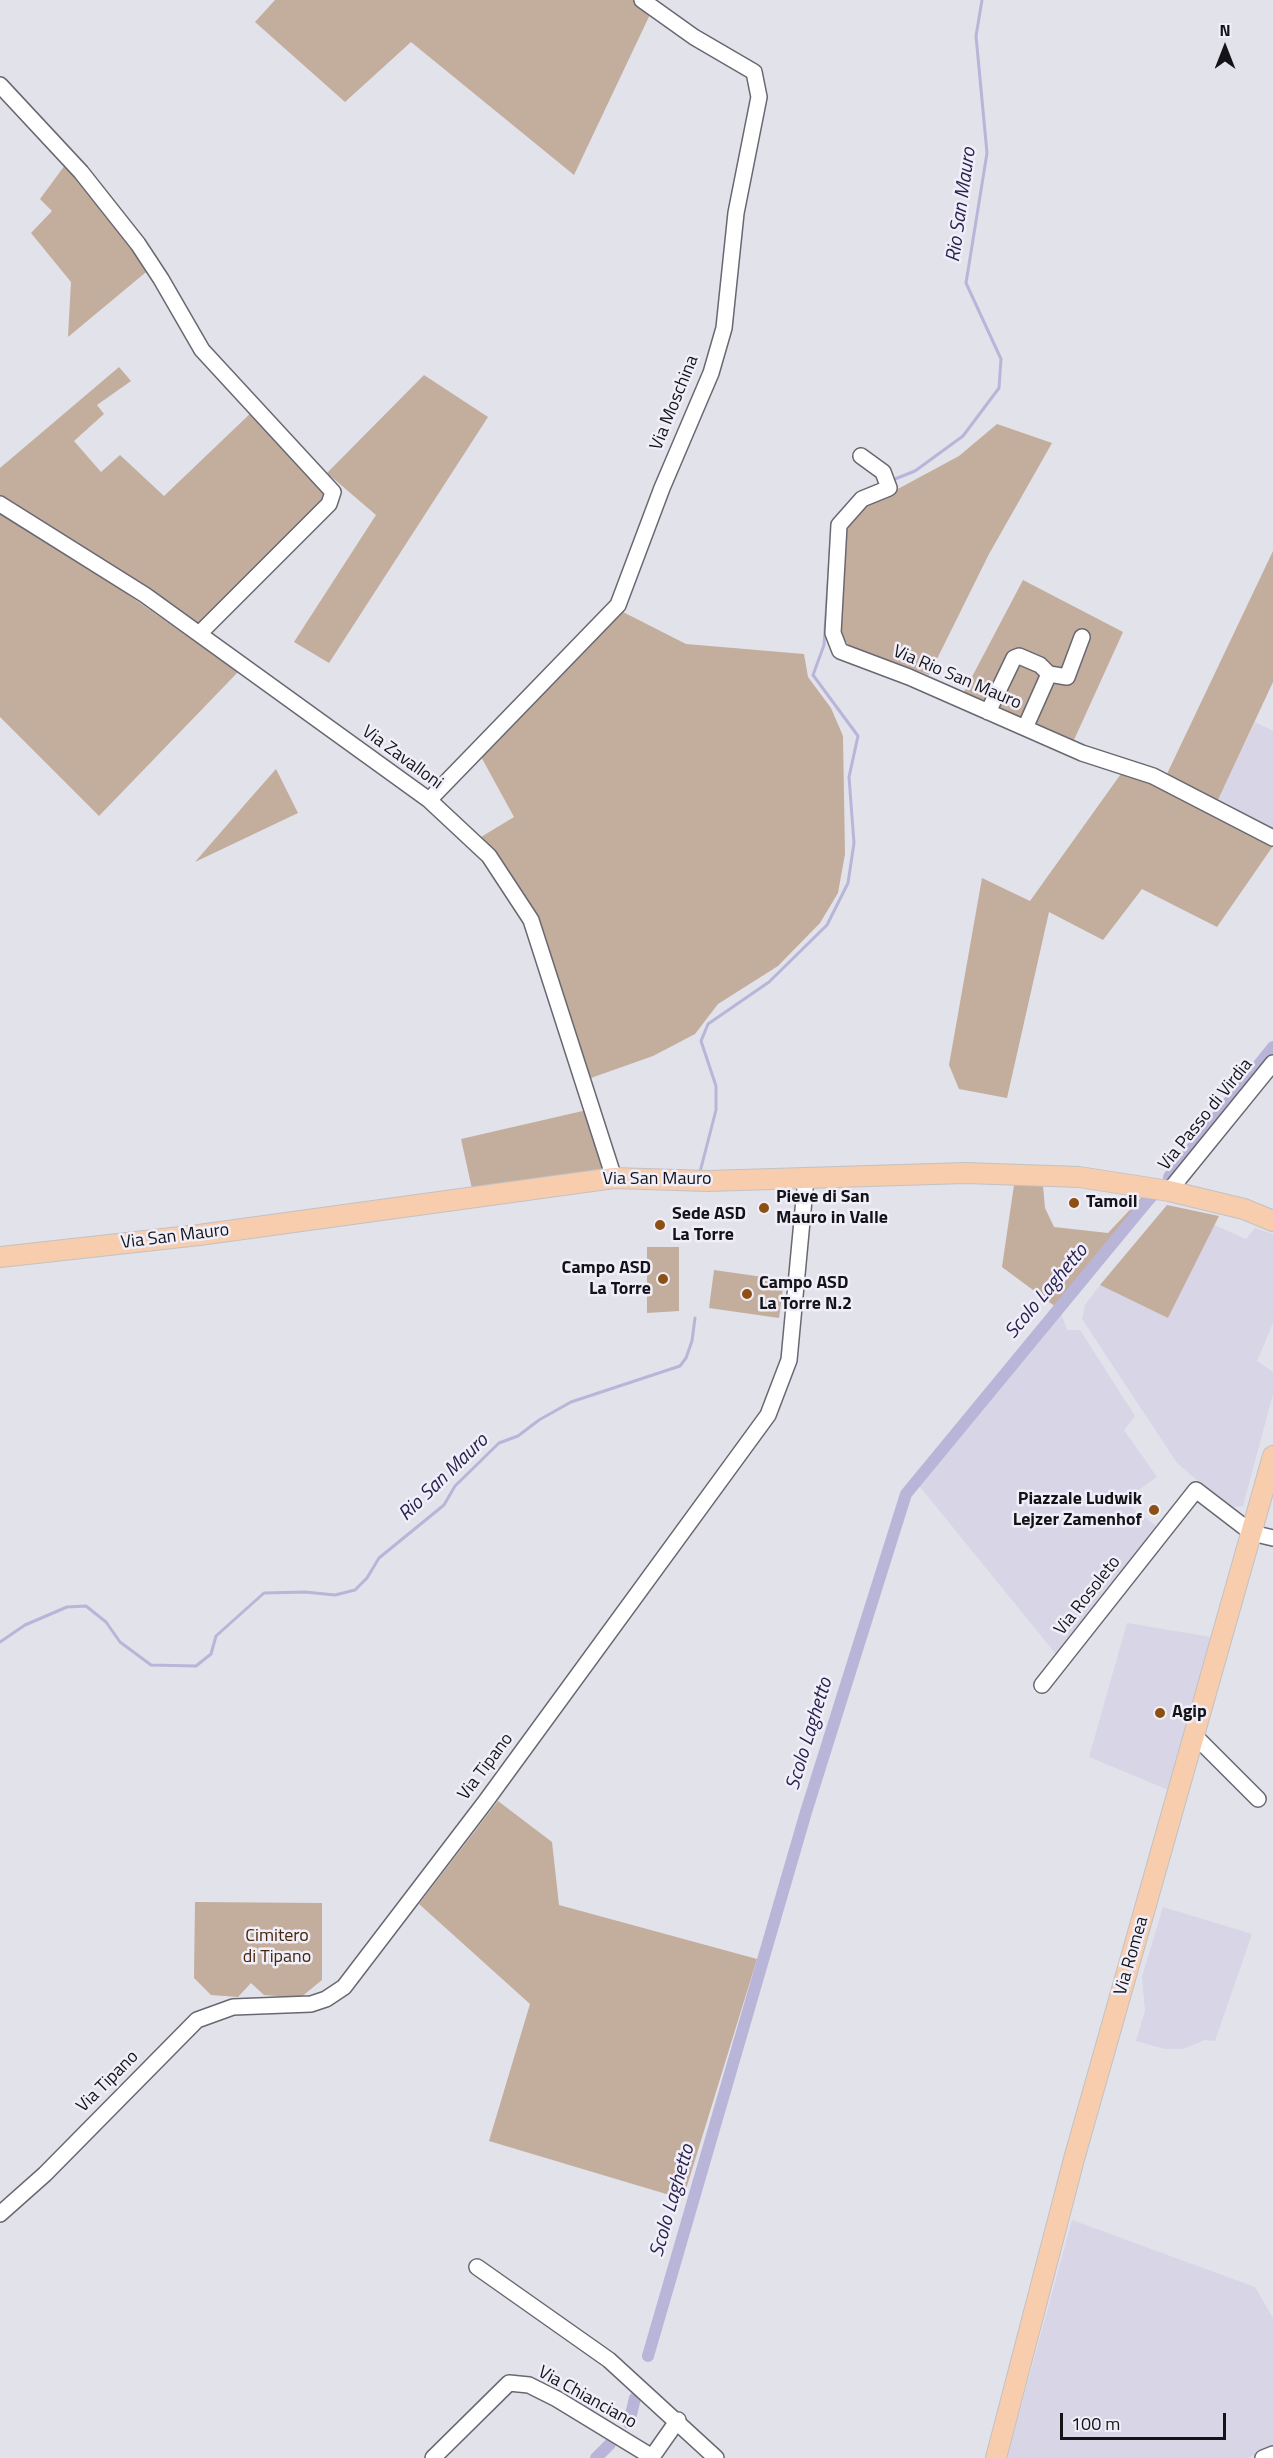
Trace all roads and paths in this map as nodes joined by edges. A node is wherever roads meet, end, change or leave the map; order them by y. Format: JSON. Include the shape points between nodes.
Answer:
{"nodes":[{"id":1,"x":642,"y":0,"type":"edge"},
{"id":2,"x":0,"y":85,"type":"edge"},
{"id":3,"x":861,"y":456,"type":"dead end"},
{"id":4,"x":0,"y":504,"type":"edge"},
{"id":5,"x":199,"y":634,"type":"junction"},
{"id":6,"x":1082,"y":637,"type":"dead end"},
{"id":7,"x":1049,"y":674,"type":"junction"},
{"id":8,"x":988,"y":712,"type":"junction"},
{"id":9,"x":1025,"y":728,"type":"junction"},
{"id":10,"x":429,"y":800,"type":"junction"},
{"id":11,"x":1273,"y":838,"type":"edge"},
{"id":12,"x":1273,"y":1063,"type":"edge"},
{"id":13,"x":614,"y":1178,"type":"junction"},
{"id":14,"x":806,"y":1178,"type":"junction"},
{"id":15,"x":1169,"y":1191,"type":"junction"},
{"id":16,"x":1244,"y":1209,"type":"junction"},
{"id":17,"x":1273,"y":1210,"type":"edge"},
{"id":18,"x":1273,"y":1221,"type":"edge"},
{"id":19,"x":0,"y":1257,"type":"edge"},
{"id":20,"x":1273,"y":1456,"type":"edge"},
{"id":21,"x":1252,"y":1533,"type":"junction"},
{"id":22,"x":1273,"y":1538,"type":"edge"},
{"id":23,"x":1042,"y":1685,"type":"dead end"},
{"id":24,"x":1194,"y":1735,"type":"junction"},
{"id":25,"x":1258,"y":1799,"type":"dead end"},
{"id":26,"x":0,"y":2214,"type":"edge"},
{"id":27,"x":477,"y":2267,"type":"dead end"},
{"id":28,"x":678,"y":2420,"type":"junction"},
{"id":29,"x":1273,"y":2454,"type":"edge"},
{"id":30,"x":433,"y":2458,"type":"edge"},
{"id":31,"x":716,"y":2458,"type":"edge"},
{"id":32,"x":996,"y":2458,"type":"edge"},
{"id":33,"x":1263,"y":2458,"type":"edge"}],
"edges":[{"from":1,"to":10,"type":"street","name":"Via Moschina","via":[[694,37],[754,72],[759,97],[736,213],[724,328],[711,373],[618,605]]},
{"from":2,"to":5,"type":"street","via":[[81,172],[138,244],[208,358],[333,492],[329,504]]},
{"from":3,"to":8,"type":"street","name":"Via Rio San Mauro","via":[[883,472],[889,488],[862,499],[839,525],[833,633],[840,651]]},
{"from":4,"to":5,"type":"street","name":"Via Zavalloni","via":[[146,595]]},
{"from":5,"to":10,"type":"street","name":"Via Zavalloni"},
{"from":6,"to":7,"type":"street","via":[[1067,677]]},
{"from":7,"to":8,"type":"street","via":[[1040,664],[1019,656],[1014,658]]},
{"from":7,"to":9,"type":"street"},
{"from":8,"to":9,"type":"street","name":"Via Rio San Mauro"},
{"from":9,"to":11,"type":"street","name":"Via Rio San Mauro","via":[[1082,753],[1153,776]]},
{"from":10,"to":13,"type":"street","name":"Via Zavalloni","via":[[489,856],[531,920]]},
{"from":12,"to":15,"type":"street","name":"Via Passo di Virdia"},
{"from":13,"to":14,"type":"main road","name":"Via San Mauro"},
{"from":13,"to":19,"type":"main road","name":"Via San Mauro"},
{"from":14,"to":15,"type":"main road","name":"Via San Mauro","via":[[966,1173],[1079,1177]]},
{"from":14,"to":26,"type":"street","name":"Via Tipano","via":[[789,1360],[768,1414],[493,1792],[344,1988],[311,2004],[233,2007],[197,2020],[45,2174]]},
{"from":15,"to":16,"type":"main road","name":"Via San Mauro"},
{"from":16,"to":17,"type":"main road","name":"Via San Mauro"},
{"from":16,"to":18,"type":"main road","name":"Via San Mauro"},
{"from":20,"to":21,"type":"main road","name":"Via Romea"},
{"from":21,"to":22,"type":"street","name":"Via Rosoleto"},
{"from":21,"to":23,"type":"street","name":"Via Rosoleto","via":[[1196,1490]]},
{"from":21,"to":24,"type":"main road","name":"Via Romea"},
{"from":24,"to":25,"type":"street"},
{"from":24,"to":32,"type":"main road","name":"Via Romea","via":[[1074,2159]]},
{"from":27,"to":28,"type":"street","via":[[609,2360]]},
{"from":28,"to":30,"type":"street","name":"Via Chianciano","via":[[652,2457],[557,2399],[529,2385],[509,2383]]},
{"from":28,"to":31,"type":"street"},
{"from":29,"to":33,"type":"street"}]}
